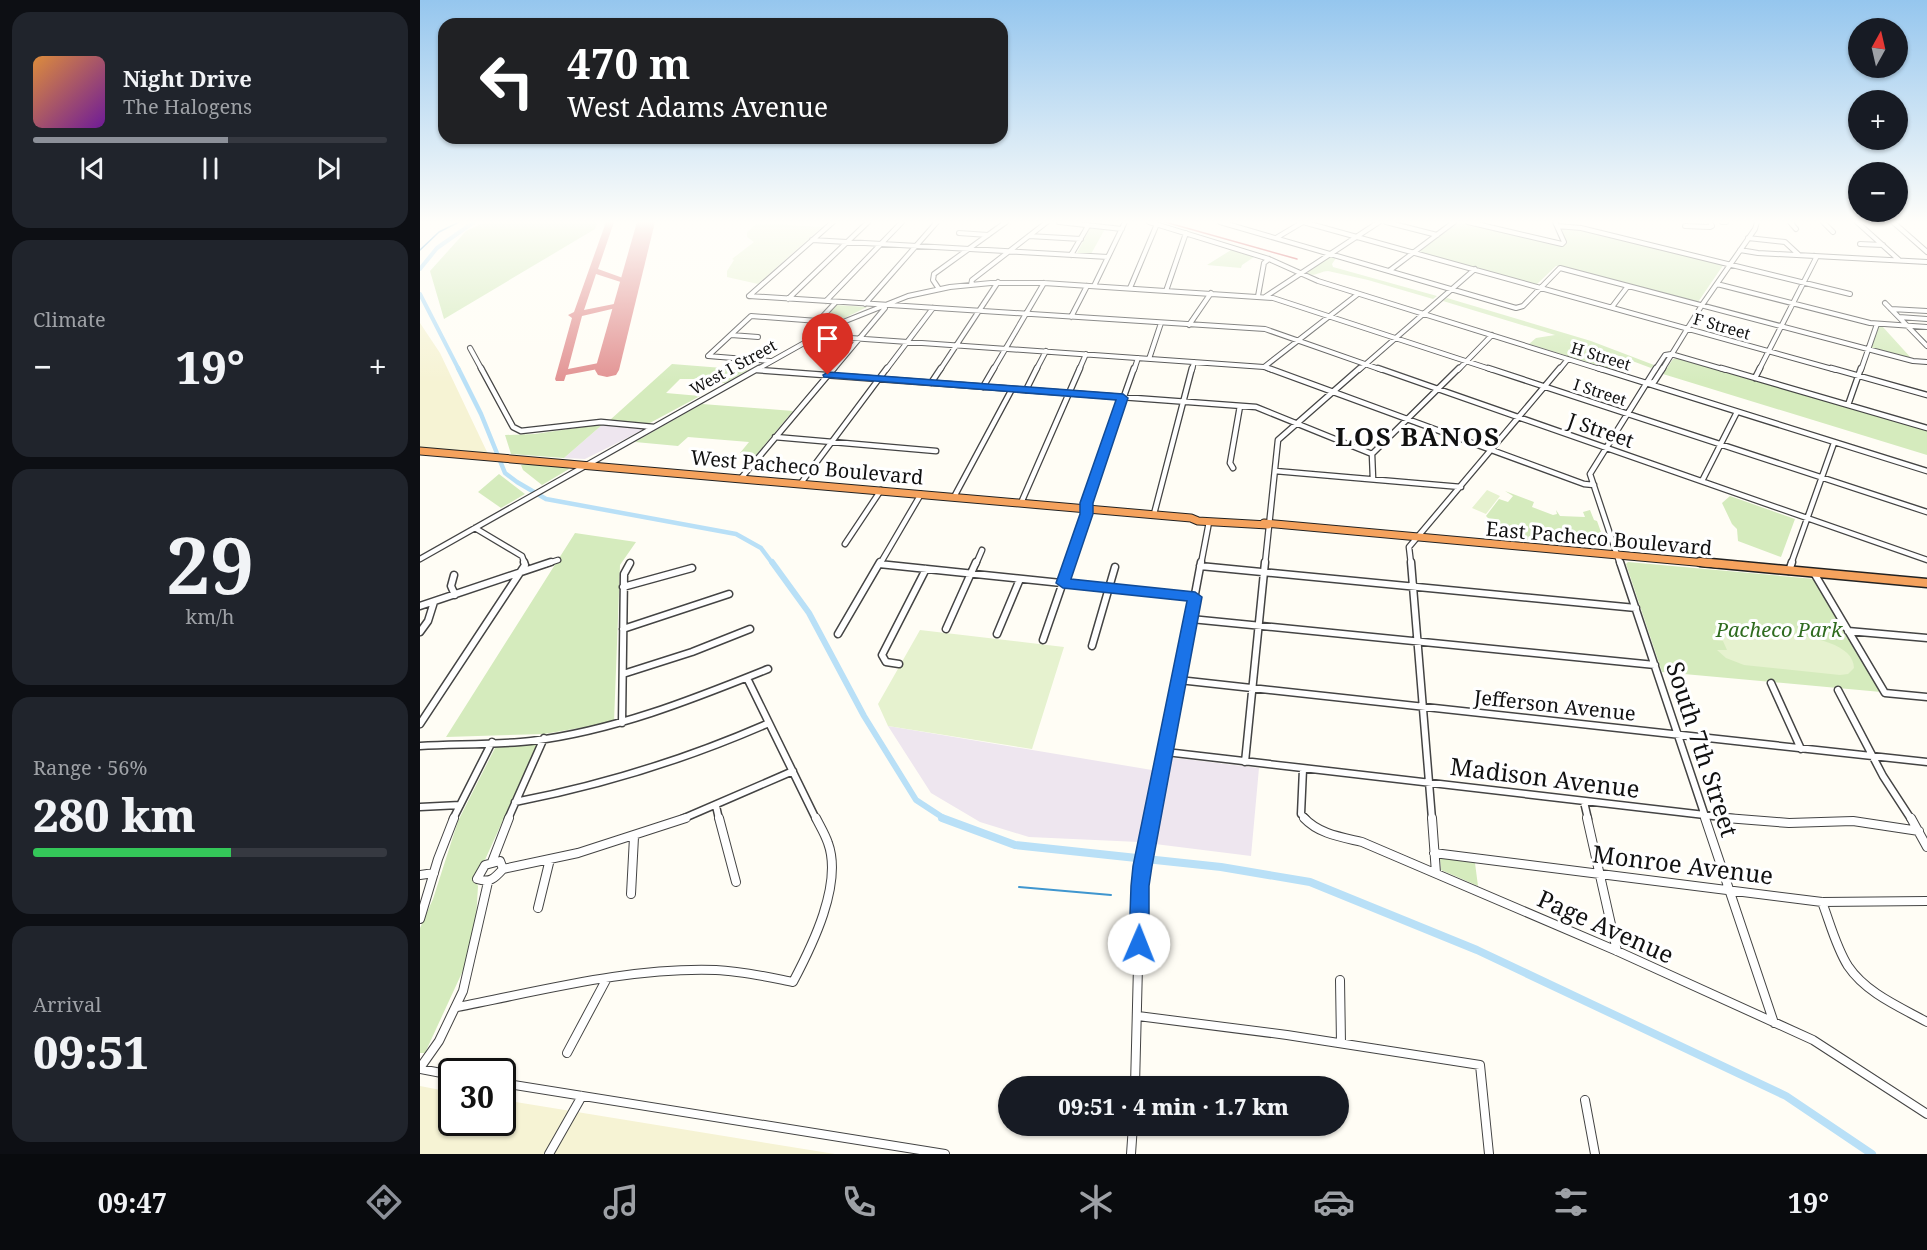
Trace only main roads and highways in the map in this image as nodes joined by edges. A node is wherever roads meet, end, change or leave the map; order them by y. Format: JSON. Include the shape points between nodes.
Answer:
{"nodes":[{"id":1,"x":420,"y":451,"type":"edge"},
{"id":2,"x":1209,"y":519,"type":"junction"},
{"id":3,"x":1268,"y":525,"type":"junction"},
{"id":4,"x":1927,"y":583,"type":"edge"}],
"edges":[{"from":1,"to":2,"type":"highway","name":"West Pacheco Boulevard"},
{"from":2,"to":3,"type":"highway","name":"East Pacheco Boulevard"},
{"from":2,"to":3,"type":"highway","name":"East Pacheco Boulevard"},
{"from":3,"to":4,"type":"highway","name":"East Pacheco Boulevard"}]}
